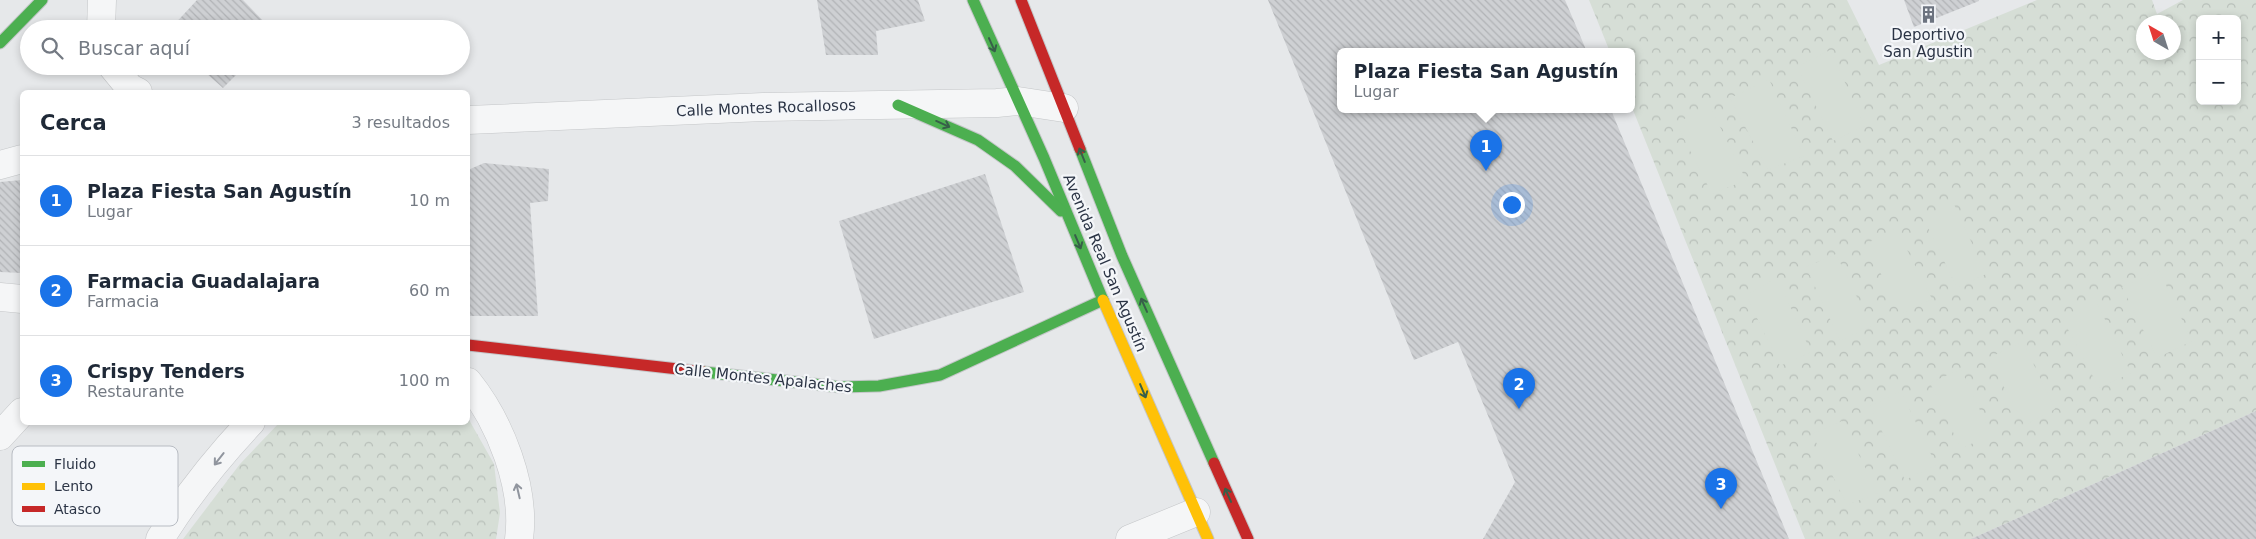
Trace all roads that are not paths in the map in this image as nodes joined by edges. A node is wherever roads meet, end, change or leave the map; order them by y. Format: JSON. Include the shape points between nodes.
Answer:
{"nodes":[{"id":1,"x":42,"y":0,"type":"edge"},
{"id":2,"x":102,"y":0,"type":"edge"},
{"id":3,"x":973,"y":0,"type":"edge"},
{"id":4,"x":1021,"y":0,"type":"edge"},
{"id":5,"x":22,"y":20,"type":"edge"},
{"id":6,"x":101,"y":20,"type":"edge"},
{"id":7,"x":20,"y":23,"type":"edge"},
{"id":8,"x":0,"y":43,"type":"edge"},
{"id":9,"x":119,"y":75,"type":"edge"},
{"id":10,"x":134,"y":90,"type":"edge"},
{"id":11,"x":1018,"y":101,"type":"junction"},
{"id":12,"x":898,"y":105,"type":"junction"},
{"id":13,"x":1064,"y":108,"type":"junction"},
{"id":14,"x":470,"y":120,"type":"edge"},
{"id":15,"x":20,"y":160,"type":"edge"},
{"id":16,"x":0,"y":165,"type":"edge"},
{"id":17,"x":1069,"y":219,"type":"junction"},
{"id":18,"x":0,"y":297,"type":"edge"},
{"id":19,"x":20,"y":300,"type":"edge"},
{"id":20,"x":1103,"y":300,"type":"junction"},
{"id":21,"x":470,"y":345,"type":"edge"},
{"id":22,"x":470,"y":385,"type":"edge"},
{"id":23,"x":20,"y":414,"type":"edge"},
{"id":24,"x":248,"y":425,"type":"edge"},
{"id":25,"x":0,"y":436,"type":"edge"},
{"id":26,"x":178,"y":512,"type":"edge"},
{"id":27,"x":1196,"y":512,"type":"junction"},
{"id":28,"x":168,"y":526,"type":"edge"},
{"id":29,"x":160,"y":539,"type":"edge"},
{"id":30,"x":519,"y":539,"type":"edge"},
{"id":31,"x":1130,"y":539,"type":"edge"},
{"id":32,"x":1208,"y":539,"type":"edge"},
{"id":33,"x":1248,"y":539,"type":"edge"}],
"edges":[{"from":1,"to":5,"type":"main road"},
{"from":2,"to":6,"type":"street"},
{"from":3,"to":11,"type":"main road","name":"Avenida Real San Agustín","one_way":true},
{"from":4,"to":13,"type":"main road","name":"Avenida Real San Agustín"},
{"from":7,"to":8,"type":"main road"},
{"from":9,"to":10,"type":"street"},
{"from":11,"to":12,"type":"street","name":"Calle Montes Rocallosos"},
{"from":11,"to":13,"type":"street","name":"Calle Montes Rocallosos"},
{"from":11,"to":17,"type":"main road","name":"Avenida Real San Agustín"},
{"from":12,"to":14,"type":"street","name":"Calle Montes Rocallosos","via":[[763,107]]},
{"from":12,"to":17,"type":"main road","one_way":true,"via":[[978,140],[1015,166]]},
{"from":33,"to":13,"type":"main road","name":"Avenida Real San Agustín","one_way":true,"via":[[1122,256]]},
{"from":15,"to":16,"type":"street"},
{"from":17,"to":20,"type":"main road","name":"Avenida Real San Agustín","one_way":true},
{"from":18,"to":19,"type":"street"},
{"from":20,"to":21,"type":"main road","name":"Calle Montes Apalaches","via":[[940,375],[879,386],[840,387]]},
{"from":20,"to":27,"type":"main road","name":"Avenida Real San Agustín","one_way":true},
{"from":30,"to":22,"type":"street","one_way":true,"via":[[522,520],[520,496],[513,472]]},
{"from":23,"to":25,"type":"street"},
{"from":24,"to":26,"type":"street","one_way":true},
{"from":27,"to":31,"type":"street"},
{"from":27,"to":32,"type":"main road","name":"Avenida Real San Agustín"},
{"from":28,"to":29,"type":"street","one_way":true}]}
